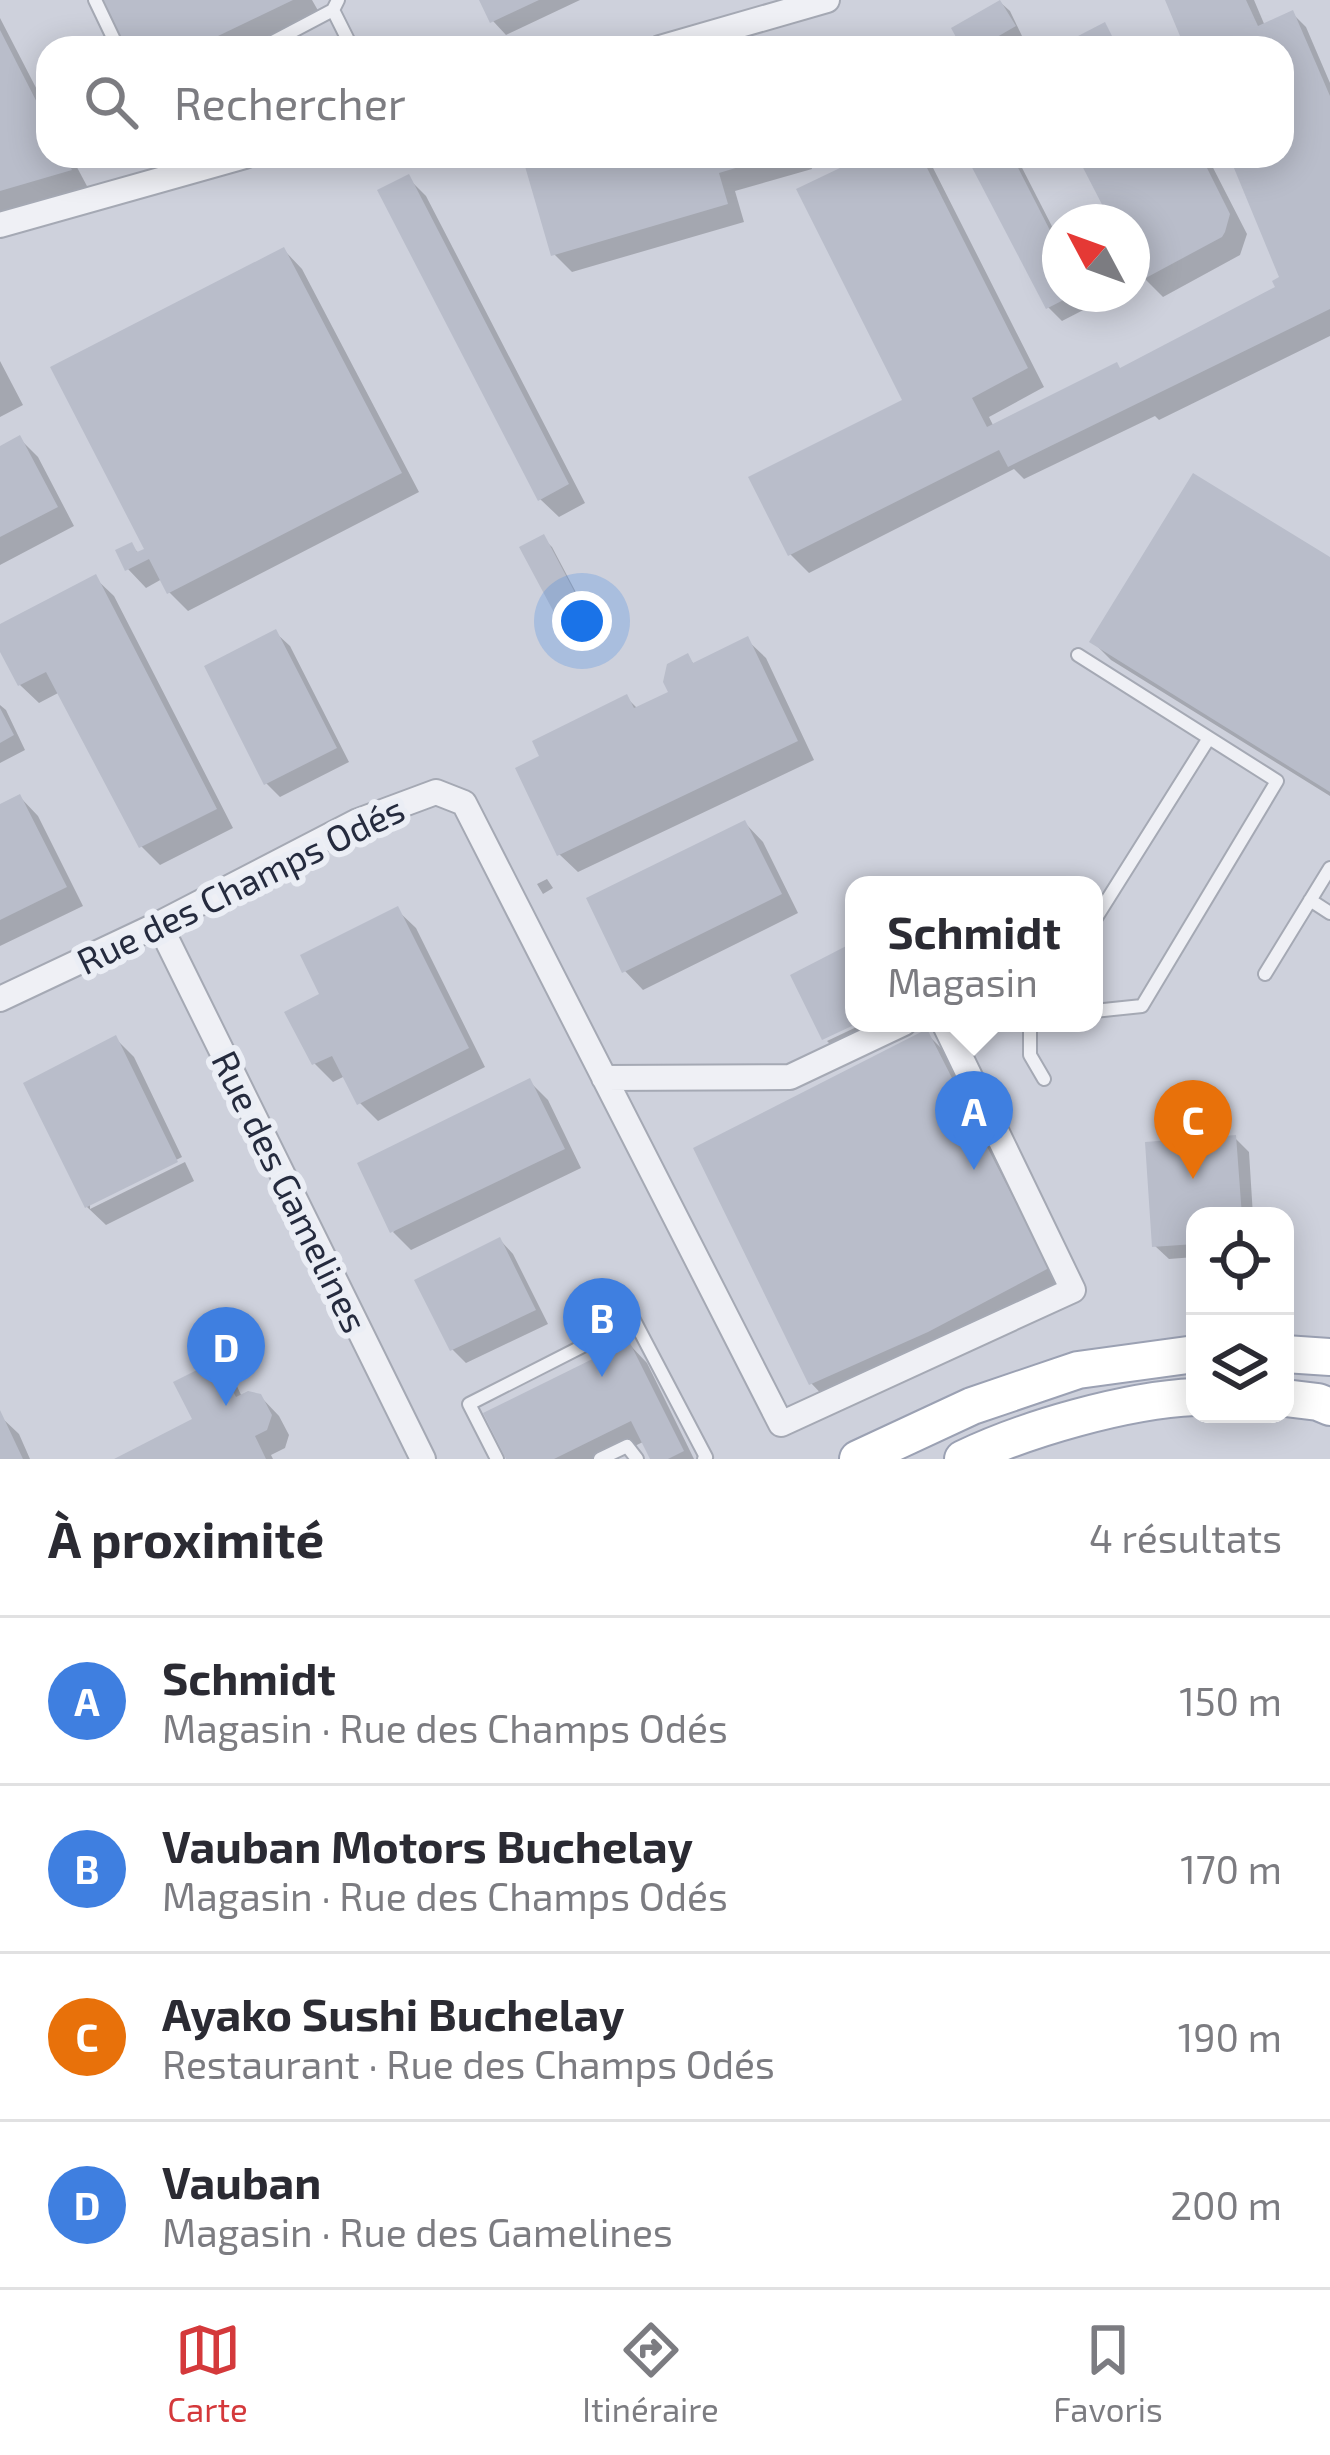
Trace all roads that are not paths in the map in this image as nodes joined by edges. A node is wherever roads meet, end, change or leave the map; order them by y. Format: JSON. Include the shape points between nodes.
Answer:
{"nodes":[{"id":1,"x":95,"y":0,"type":"edge"},
{"id":2,"x":827,"y":0,"type":"edge"},
{"id":3,"x":797,"y":4,"type":"edge"},
{"id":4,"x":336,"y":5,"type":"edge"},
{"id":5,"x":112,"y":36,"type":"edge"},
{"id":6,"x":282,"y":36,"type":"edge"},
{"id":7,"x":347,"y":36,"type":"edge"},
{"id":8,"x":697,"y":36,"type":"edge"},
{"id":9,"x":202,"y":168,"type":"edge"},
{"id":10,"x":0,"y":225,"type":"edge"},
{"id":11,"x":1078,"y":655,"type":"dead end"},
{"id":12,"x":1209,"y":738,"type":"junction"},
{"id":13,"x":1330,"y":868,"type":"edge"},
{"id":14,"x":1310,"y":900,"type":"junction"},
{"id":15,"x":1103,"y":907,"type":"edge"},
{"id":16,"x":1330,"y":913,"type":"edge"},
{"id":17,"x":159,"y":924,"type":"junction"},
{"id":18,"x":1265,"y":974,"type":"dead end"},
{"id":19,"x":0,"y":999,"type":"edge"},
{"id":20,"x":1103,"y":1010,"type":"edge"},
{"id":21,"x":885,"y":1032,"type":"edge"},
{"id":22,"x":948,"y":1032,"type":"edge"},
{"id":23,"x":1030,"y":1032,"type":"edge"},
{"id":24,"x":604,"y":1078,"type":"junction"},
{"id":25,"x":1044,"y":1079,"type":"dead end"},
{"id":26,"x":1186,"y":1355,"type":"edge"},
{"id":27,"x":1294,"y":1355,"type":"edge"},
{"id":28,"x":1330,"y":1357,"type":"edge"},
{"id":29,"x":1186,"y":1398,"type":"edge"},
{"id":30,"x":1294,"y":1399,"type":"edge"},
{"id":31,"x":1330,"y":1407,"type":"edge"},
{"id":32,"x":423,"y":1459,"type":"edge"},
{"id":33,"x":497,"y":1459,"type":"edge"},
{"id":34,"x":600,"y":1459,"type":"edge"},
{"id":35,"x":637,"y":1459,"type":"edge"},
{"id":36,"x":704,"y":1459,"type":"edge"},
{"id":37,"x":858,"y":1459,"type":"edge"},
{"id":38,"x":963,"y":1459,"type":"edge"}],
"edges":[{"from":1,"to":5,"type":"lane"},
{"from":2,"to":3,"type":"street"},
{"from":3,"to":8,"type":"street"},
{"from":4,"to":6,"type":"lane"},
{"from":4,"to":7,"type":"lane"},
{"from":9,"to":10,"type":"street"},
{"from":11,"to":12,"type":"lane"},
{"from":12,"to":15,"type":"lane"},
{"from":12,"to":20,"type":"lane","via":[[1277,782],[1142,1006]]},
{"from":13,"to":14,"type":"lane"},
{"from":14,"to":16,"type":"lane"},
{"from":14,"to":18,"type":"lane"},
{"from":17,"to":19,"type":"street","name":"Rue des Champs Odés"},
{"from":17,"to":24,"type":"street","name":"Rue des Champs Odés","via":[[358,821],[436,793],[464,803]]},
{"from":17,"to":32,"type":"street","name":"Rue des Gamelines"},
{"from":21,"to":24,"type":"street","via":[[790,1077]]},
{"from":22,"to":24,"type":"street","name":"Rue des Champs Odés","via":[[1073,1290],[782,1424]]},
{"from":23,"to":25,"type":"lane","via":[[1030,1055]]},
{"from":26,"to":37,"type":"main road","via":[[1078,1370],[972,1406]]},
{"from":27,"to":28,"type":"main road"},
{"from":29,"to":38,"type":"main road","via":[[1088,1416]]},
{"from":30,"to":31,"type":"main road"},
{"from":33,"to":36,"type":"lane","via":[[469,1404],[634,1320]]},
{"from":34,"to":35,"type":"lane","via":[[627,1446]]}]}
